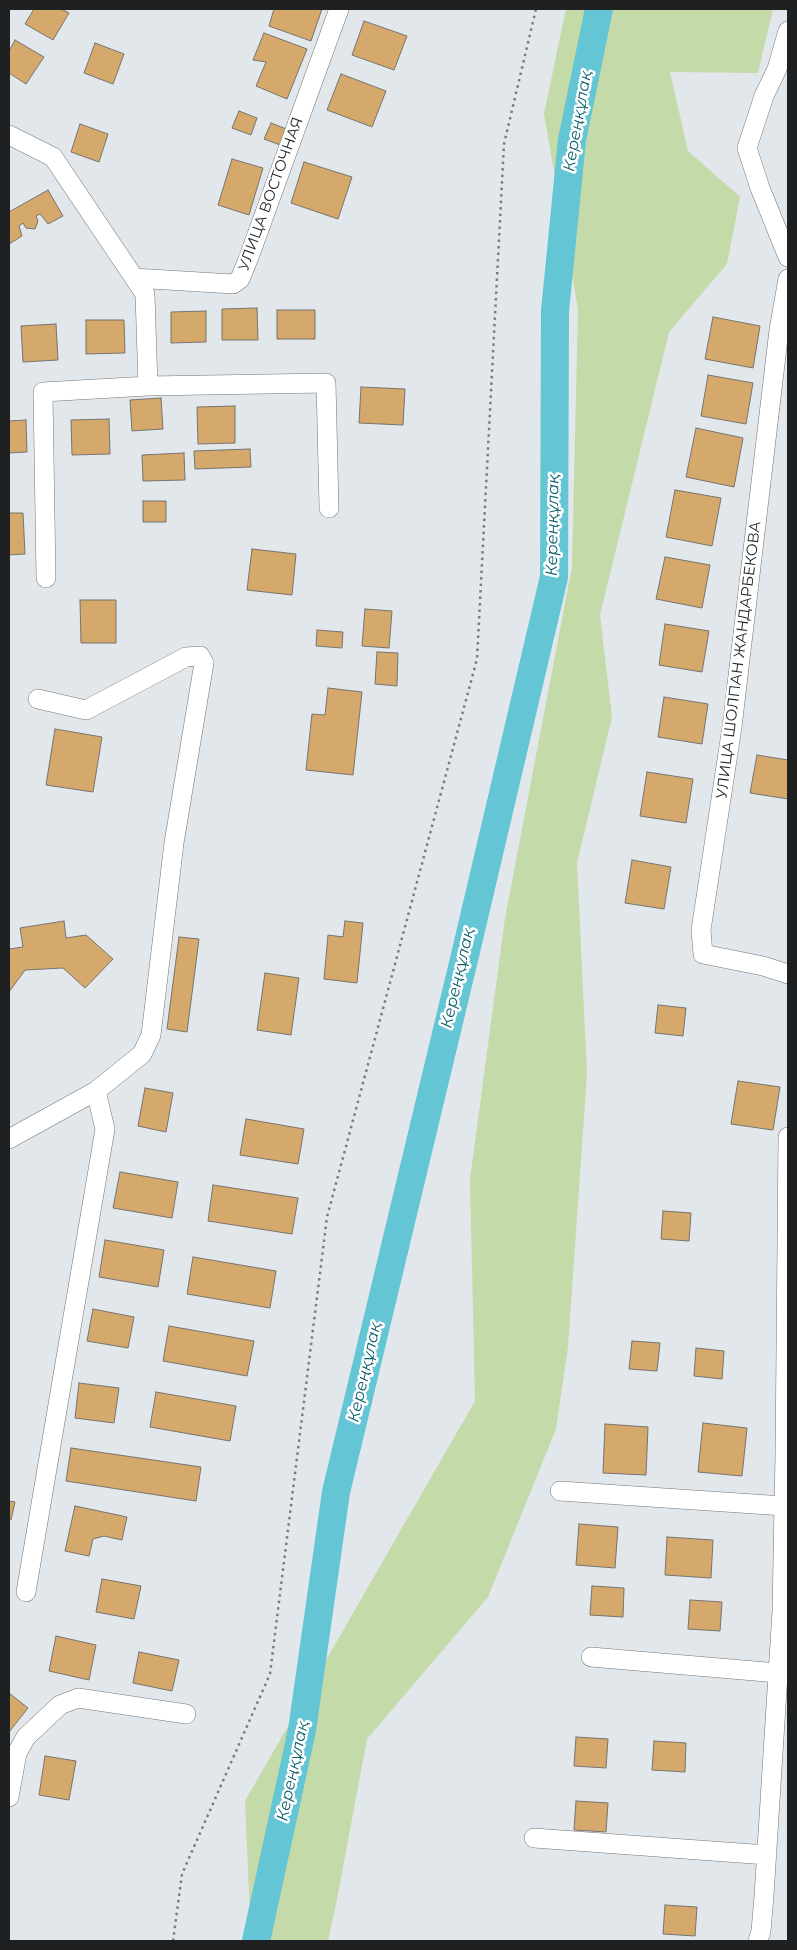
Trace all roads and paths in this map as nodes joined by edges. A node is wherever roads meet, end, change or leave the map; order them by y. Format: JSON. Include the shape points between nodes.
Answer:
{"nodes":[{"id":1,"x":339,"y":9,"type":"edge"},
{"id":2,"x":536,"y":9,"type":"edge"},
{"id":3,"x":788,"y":31,"type":"edge"},
{"id":4,"x":9,"y":135,"type":"edge"},
{"id":5,"x":788,"y":257,"type":"edge"},
{"id":6,"x":134,"y":278,"type":"junction"},
{"id":7,"x":788,"y":279,"type":"edge"},
{"id":8,"x":148,"y":386,"type":"junction"},
{"id":9,"x":329,"y":508,"type":"dead end"},
{"id":10,"x":46,"y":578,"type":"dead end"},
{"id":11,"x":38,"y":699,"type":"dead end"},
{"id":12,"x":788,"y":974,"type":"edge"},
{"id":13,"x":96,"y":1091,"type":"junction"},
{"id":14,"x":788,"y":1137,"type":"edge"},
{"id":15,"x":9,"y":1140,"type":"edge"},
{"id":16,"x":787,"y":1452,"type":"edge"},
{"id":17,"x":560,"y":1491,"type":"dead end"},
{"id":18,"x":784,"y":1506,"type":"junction"},
{"id":19,"x":26,"y":1592,"type":"dead end"},
{"id":20,"x":591,"y":1657,"type":"dead end"},
{"id":21,"x":778,"y":1673,"type":"junction"},
{"id":22,"x":186,"y":1714,"type":"dead end"},
{"id":23,"x":9,"y":1797,"type":"edge"},
{"id":24,"x":534,"y":1838,"type":"dead end"},
{"id":25,"x":767,"y":1854,"type":"junction"},
{"id":26,"x":173,"y":1941,"type":"edge"},
{"id":27,"x":758,"y":1941,"type":"edge"}],
"edges":[{"from":1,"to":6,"type":"street","name":"УЛИЦА ВОСТОЧНАЯ","via":[[240,280],[233,284]]},
{"from":2,"to":26,"type":"path","via":[[504,144],[477,659],[327,1217],[270,1674],[182,1874]]},
{"from":3,"to":5,"type":"street","via":[[747,148]]},
{"from":4,"to":6,"type":"street","via":[[53,157]]},
{"from":6,"to":8,"type":"street","via":[[145,294]]},
{"from":7,"to":12,"type":"street","name":"УЛИЦА ШОЛПАН ЖАНДАРБЕКОВА","via":[[779,330],[732,727],[701,930],[703,954]]},
{"from":8,"to":9,"type":"street","via":[[326,383]]},
{"from":8,"to":10,"type":"street","via":[[43,392]]},
{"from":11,"to":13,"type":"street","via":[[86,710],[186,657],[200,656],[204,663],[174,844],[151,1035],[142,1054]]},
{"from":13,"to":15,"type":"street"},
{"from":13,"to":19,"type":"street","via":[[105,1129]]},
{"from":14,"to":16,"type":"street"},
{"from":16,"to":18,"type":"street"},
{"from":17,"to":18,"type":"street"},
{"from":18,"to":21,"type":"street"},
{"from":20,"to":21,"type":"street"},
{"from":21,"to":25,"type":"street"},
{"from":22,"to":23,"type":"street","via":[[78,1698],[60,1705],[26,1737],[17,1753]]},
{"from":24,"to":25,"type":"street"},
{"from":25,"to":27,"type":"street"}]}
